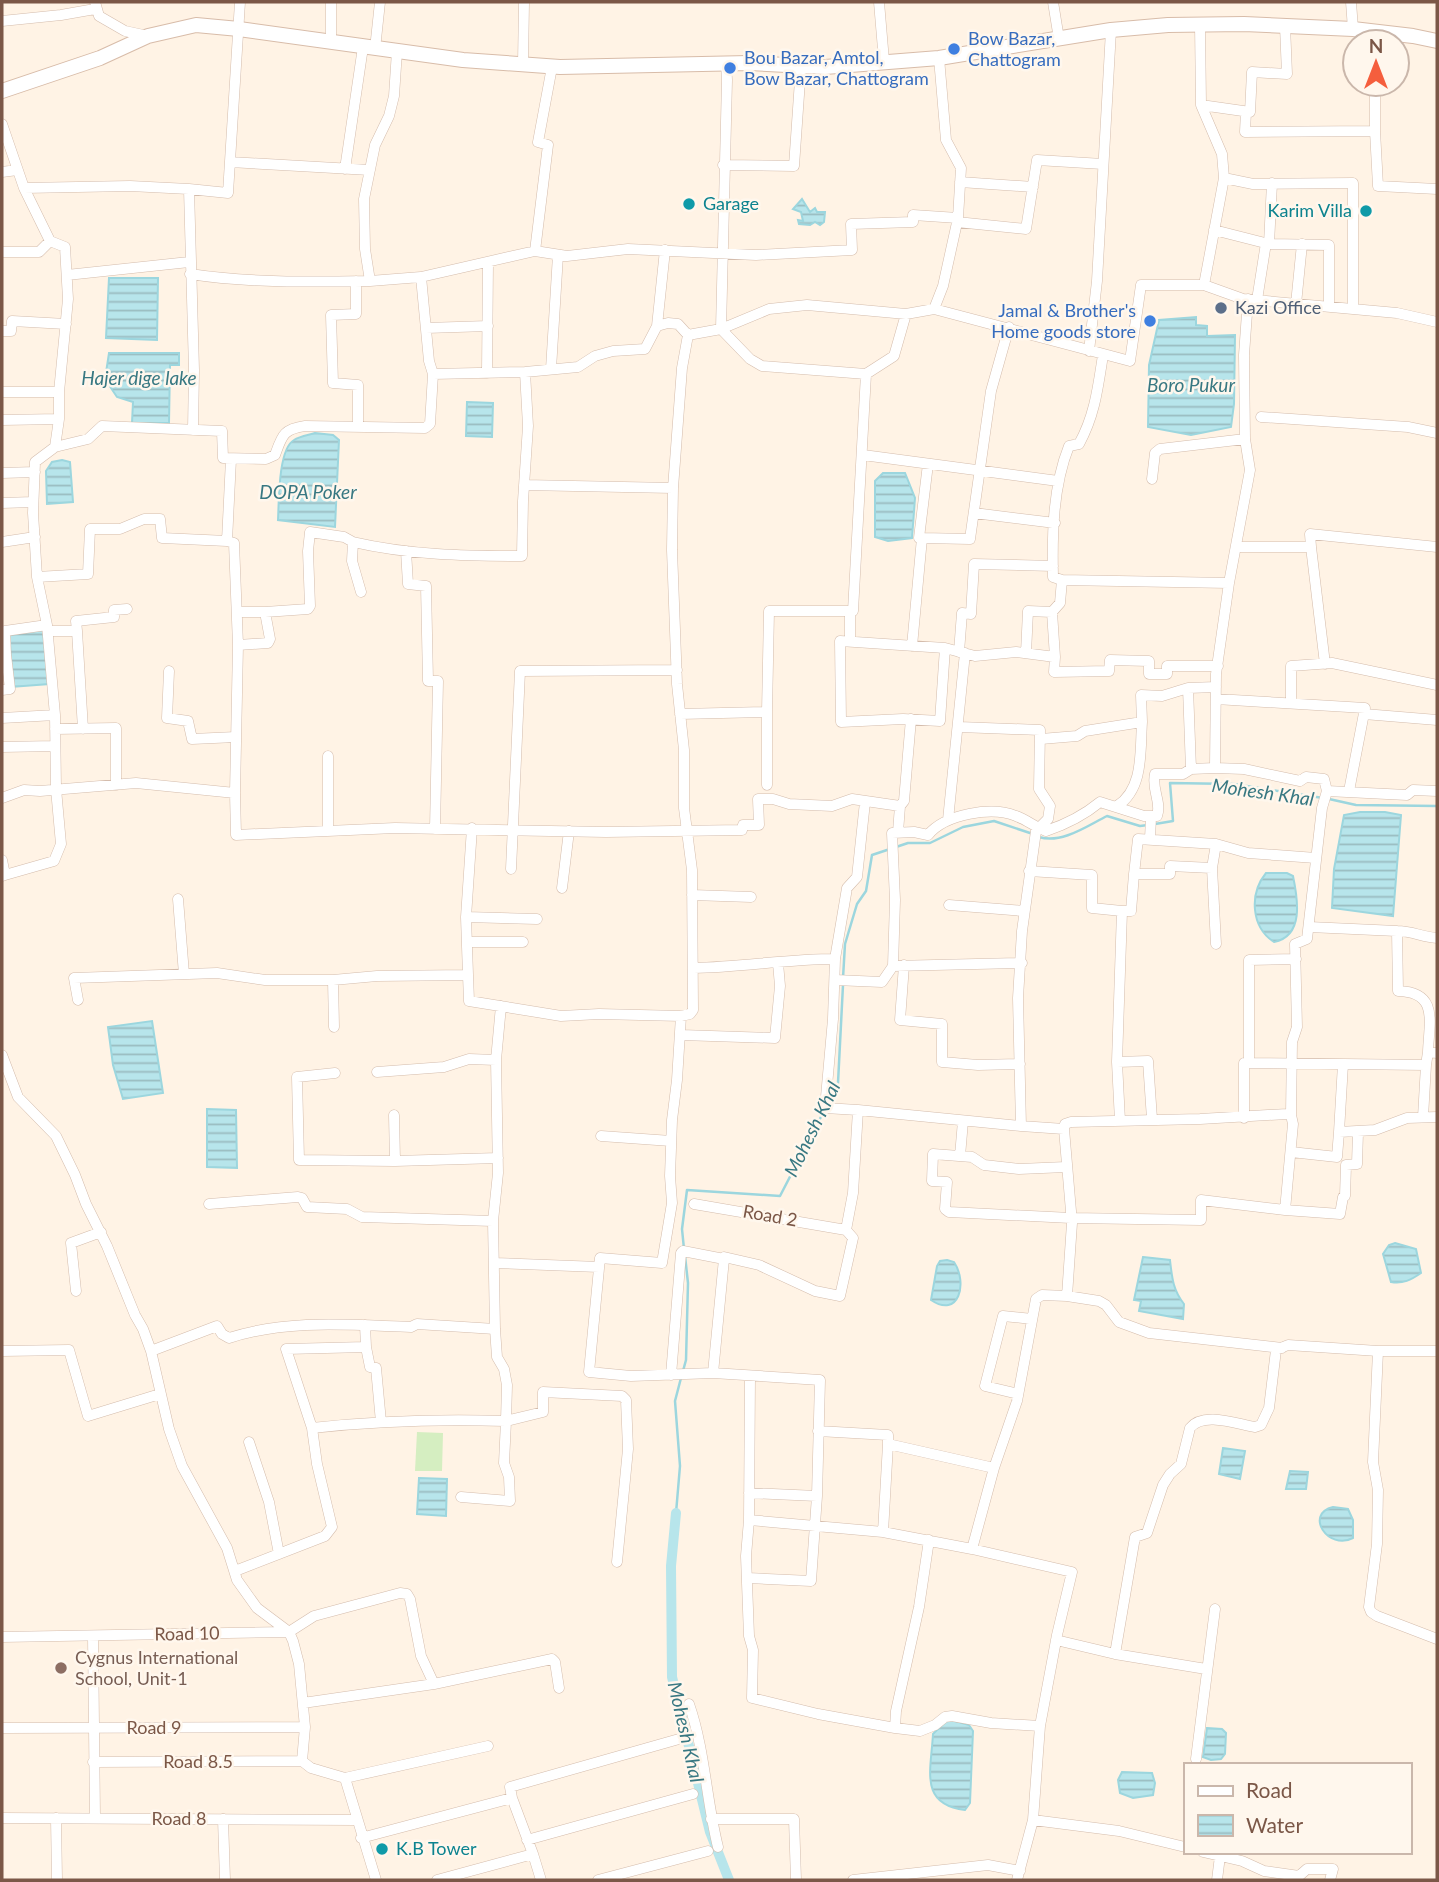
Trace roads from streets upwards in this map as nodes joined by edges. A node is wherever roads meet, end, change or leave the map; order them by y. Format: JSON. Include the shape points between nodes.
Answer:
{"nodes":[{"id":1,"x":240,"y":2,"type":"edge"},
{"id":2,"x":331,"y":2,"type":"edge"},
{"id":3,"x":380,"y":2,"type":"edge"},
{"id":4,"x":524,"y":2,"type":"edge"},
{"id":5,"x":878,"y":2,"type":"edge"},
{"id":6,"x":1053,"y":2,"type":"edge"},
{"id":7,"x":1351,"y":2,"type":"edge"},
{"id":8,"x":95,"y":5,"type":"edge"},
{"id":9,"x":2,"y":22,"type":"edge"},
{"id":10,"x":1200,"y":24,"type":"junction"},
{"id":11,"x":1285,"y":26,"type":"junction"},
{"id":12,"x":1341,"y":28,"type":"edge"},
{"id":13,"x":1353,"y":28,"type":"edge"},
{"id":14,"x":239,"y":29,"type":"junction"},
{"id":15,"x":1111,"y":30,"type":"junction"},
{"id":16,"x":148,"y":36,"type":"junction"},
{"id":17,"x":1411,"y":36,"type":"edge"},
{"id":18,"x":1059,"y":38,"type":"junction"},
{"id":19,"x":1437,"y":41,"type":"edge"},
{"id":20,"x":331,"y":43,"type":"junction"},
{"id":21,"x":369,"y":48,"type":"junction"},
{"id":22,"x":397,"y":51,"type":"junction"},
{"id":23,"x":939,"y":58,"type":"junction"},
{"id":24,"x":884,"y":61,"type":"junction"},
{"id":25,"x":726,"y":63,"type":"junction"},
{"id":26,"x":523,"y":64,"type":"junction"},
{"id":27,"x":801,"y":66,"type":"junction"},
{"id":28,"x":552,"y":67,"type":"junction"},
{"id":29,"x":2,"y":90,"type":"edge"},
{"id":30,"x":1375,"y":98,"type":"edge"},
{"id":31,"x":1201,"y":106,"type":"junction"},
{"id":32,"x":1246,"y":111,"type":"junction"},
{"id":33,"x":2,"y":124,"type":"edge"},
{"id":34,"x":1376,"y":131,"type":"junction"},
{"id":35,"x":230,"y":162,"type":"junction"},
{"id":36,"x":1103,"y":164,"type":"junction"},
{"id":37,"x":723,"y":165,"type":"junction"},
{"id":38,"x":345,"y":169,"type":"junction"},
{"id":39,"x":16,"y":170,"type":"junction"},
{"id":40,"x":370,"y":170,"type":"junction"},
{"id":41,"x":2,"y":172,"type":"edge"},
{"id":42,"x":1224,"y":178,"type":"junction"},
{"id":43,"x":960,"y":182,"type":"junction"},
{"id":44,"x":1272,"y":183,"type":"junction"},
{"id":45,"x":1033,"y":187,"type":"junction"},
{"id":46,"x":24,"y":188,"type":"junction"},
{"id":47,"x":189,"y":189,"type":"junction"},
{"id":48,"x":1437,"y":189,"type":"edge"},
{"id":49,"x":958,"y":220,"type":"junction"},
{"id":50,"x":1214,"y":230,"type":"junction"},
{"id":51,"x":50,"y":241,"type":"junction"},
{"id":52,"x":1267,"y":243,"type":"junction"},
{"id":53,"x":1301,"y":244,"type":"junction"},
{"id":54,"x":665,"y":250,"type":"junction"},
{"id":55,"x":535,"y":251,"type":"junction"},
{"id":56,"x":2,"y":252,"type":"edge"},
{"id":57,"x":723,"y":253,"type":"junction"},
{"id":58,"x":558,"y":255,"type":"junction"},
{"id":59,"x":189,"y":262,"type":"junction"},
{"id":60,"x":488,"y":262,"type":"junction"},
{"id":61,"x":190,"y":274,"type":"junction"},
{"id":62,"x":67,"y":275,"type":"junction"},
{"id":63,"x":421,"y":277,"type":"junction"},
{"id":64,"x":356,"y":281,"type":"junction"},
{"id":65,"x":370,"y":281,"type":"junction"},
{"id":66,"x":1203,"y":285,"type":"junction"},
{"id":67,"x":1253,"y":300,"type":"junction"},
{"id":68,"x":1296,"y":304,"type":"junction"},
{"id":69,"x":1329,"y":306,"type":"junction"},
{"id":70,"x":1353,"y":308,"type":"junction"},
{"id":71,"x":934,"y":309,"type":"junction"},
{"id":72,"x":906,"y":314,"type":"junction"},
{"id":73,"x":1437,"y":322,"type":"edge"},
{"id":74,"x":66,"y":324,"type":"junction"},
{"id":75,"x":488,"y":326,"type":"junction"},
{"id":76,"x":657,"y":326,"type":"junction"},
{"id":77,"x":1009,"y":327,"type":"junction"},
{"id":78,"x":426,"y":328,"type":"junction"},
{"id":79,"x":721,"y":329,"type":"junction"},
{"id":80,"x":2,"y":331,"type":"edge"},
{"id":81,"x":688,"y":335,"type":"junction"},
{"id":82,"x":1089,"y":351,"type":"junction"},
{"id":83,"x":1103,"y":355,"type":"junction"},
{"id":84,"x":551,"y":369,"type":"junction"},
{"id":85,"x":524,"y":372,"type":"junction"},
{"id":86,"x":487,"y":373,"type":"junction"},
{"id":87,"x":433,"y":374,"type":"junction"},
{"id":88,"x":866,"y":374,"type":"junction"},
{"id":89,"x":2,"y":392,"type":"edge"},
{"id":90,"x":59,"y":392,"type":"junction"},
{"id":91,"x":1261,"y":417,"type":"dead end"},
{"id":92,"x":59,"y":419,"type":"junction"},
{"id":93,"x":2,"y":420,"type":"edge"},
{"id":94,"x":358,"y":426,"type":"junction"},
{"id":95,"x":193,"y":430,"type":"junction"},
{"id":96,"x":1437,"y":433,"type":"edge"},
{"id":97,"x":1245,"y":439,"type":"junction"},
{"id":98,"x":55,"y":447,"type":"junction"},
{"id":99,"x":863,"y":455,"type":"junction"},
{"id":100,"x":231,"y":458,"type":"junction"},
{"id":101,"x":928,"y":464,"type":"junction"},
{"id":102,"x":980,"y":471,"type":"junction"},
{"id":103,"x":35,"y":472,"type":"junction"},
{"id":104,"x":2,"y":473,"type":"edge"},
{"id":105,"x":1152,"y":479,"type":"dead end"},
{"id":106,"x":1058,"y":481,"type":"junction"},
{"id":107,"x":524,"y":485,"type":"junction"},
{"id":108,"x":673,"y":488,"type":"junction"},
{"id":109,"x":33,"y":502,"type":"junction"},
{"id":110,"x":2,"y":503,"type":"edge"},
{"id":111,"x":975,"y":513,"type":"junction"},
{"id":112,"x":1055,"y":523,"type":"junction"},
{"id":113,"x":35,"y":537,"type":"junction"},
{"id":114,"x":922,"y":538,"type":"junction"},
{"id":115,"x":227,"y":541,"type":"junction"},
{"id":116,"x":2,"y":542,"type":"edge"},
{"id":117,"x":353,"y":542,"type":"junction"},
{"id":118,"x":1236,"y":547,"type":"junction"},
{"id":119,"x":1311,"y":547,"type":"junction"},
{"id":120,"x":1437,"y":547,"type":"edge"},
{"id":121,"x":406,"y":551,"type":"junction"},
{"id":122,"x":1053,"y":566,"type":"junction"},
{"id":123,"x":37,"y":577,"type":"junction"},
{"id":124,"x":1062,"y":580,"type":"junction"},
{"id":125,"x":1229,"y":583,"type":"junction"},
{"id":126,"x":361,"y":592,"type":"dead end"},
{"id":127,"x":127,"y":609,"type":"dead end"},
{"id":128,"x":850,"y":611,"type":"junction"},
{"id":129,"x":237,"y":612,"type":"junction"},
{"id":130,"x":265,"y":612,"type":"junction"},
{"id":131,"x":1052,"y":612,"type":"junction"},
{"id":132,"x":47,"y":628,"type":"junction"},
{"id":133,"x":77,"y":631,"type":"junction"},
{"id":134,"x":850,"y":641,"type":"junction"},
{"id":135,"x":238,"y":645,"type":"junction"},
{"id":136,"x":912,"y":646,"type":"junction"},
{"id":137,"x":945,"y":648,"type":"junction"},
{"id":138,"x":962,"y":652,"type":"junction"},
{"id":139,"x":1026,"y":653,"type":"junction"},
{"id":140,"x":4,"y":655,"type":"edge"},
{"id":141,"x":1055,"y":657,"type":"junction"},
{"id":142,"x":1325,"y":664,"type":"junction"},
{"id":143,"x":1218,"y":666,"type":"junction"},
{"id":144,"x":677,"y":670,"type":"junction"},
{"id":145,"x":169,"y":671,"type":"dead end"},
{"id":146,"x":1437,"y":685,"type":"edge"},
{"id":147,"x":1216,"y":687,"type":"junction"},
{"id":148,"x":1188,"y":688,"type":"junction"},
{"id":149,"x":2,"y":690,"type":"edge"},
{"id":150,"x":1216,"y":699,"type":"junction"},
{"id":151,"x":1292,"y":702,"type":"junction"},
{"id":152,"x":767,"y":712,"type":"junction"},
{"id":153,"x":680,"y":714,"type":"junction"},
{"id":154,"x":55,"y":715,"type":"junction"},
{"id":155,"x":1364,"y":715,"type":"junction"},
{"id":156,"x":2,"y":718,"type":"edge"},
{"id":157,"x":911,"y":719,"type":"junction"},
{"id":158,"x":1437,"y":720,"type":"edge"},
{"id":159,"x":1142,"y":722,"type":"junction"},
{"id":160,"x":959,"y":727,"type":"junction"},
{"id":161,"x":55,"y":729,"type":"junction"},
{"id":162,"x":83,"y":729,"type":"junction"},
{"id":163,"x":236,"y":737,"type":"junction"},
{"id":164,"x":1041,"y":739,"type":"junction"},
{"id":165,"x":55,"y":746,"type":"junction"},
{"id":166,"x":2,"y":747,"type":"edge"},
{"id":167,"x":328,"y":756,"type":"dead end"},
{"id":168,"x":1215,"y":768,"type":"junction"},
{"id":169,"x":1191,"y":769,"type":"junction"},
{"id":170,"x":116,"y":786,"type":"junction"},
{"id":171,"x":767,"y":786,"type":"dead end"},
{"id":172,"x":56,"y":789,"type":"junction"},
{"id":173,"x":1327,"y":791,"type":"junction"},
{"id":174,"x":1349,"y":791,"type":"junction"},
{"id":175,"x":1437,"y":792,"type":"edge"},
{"id":176,"x":234,"y":793,"type":"junction"},
{"id":177,"x":2,"y":798,"type":"edge"},
{"id":178,"x":865,"y":802,"type":"junction"},
{"id":179,"x":900,"y":806,"type":"junction"},
{"id":180,"x":1117,"y":806,"type":"junction"},
{"id":181,"x":1151,"y":817,"type":"junction"},
{"id":182,"x":948,"y":820,"type":"junction"},
{"id":183,"x":472,"y":828,"type":"junction"},
{"id":184,"x":1038,"y":828,"type":"junction"},
{"id":185,"x":435,"y":829,"type":"junction"},
{"id":186,"x":513,"y":829,"type":"junction"},
{"id":187,"x":328,"y":831,"type":"junction"},
{"id":188,"x":569,"y":831,"type":"junction"},
{"id":189,"x":688,"y":831,"type":"junction"},
{"id":190,"x":898,"y":832,"type":"junction"},
{"id":191,"x":1150,"y":839,"type":"junction"},
{"id":192,"x":1216,"y":844,"type":"junction"},
{"id":193,"x":1316,"y":858,"type":"junction"},
{"id":194,"x":2,"y":859,"type":"edge"},
{"id":195,"x":1212,"y":868,"type":"junction"},
{"id":196,"x":511,"y":869,"type":"dead end"},
{"id":197,"x":1029,"y":871,"type":"junction"},
{"id":198,"x":1134,"y":874,"type":"junction"},
{"id":199,"x":3,"y":875,"type":"edge"},
{"id":200,"x":562,"y":888,"type":"dead end"},
{"id":201,"x":692,"y":895,"type":"junction"},
{"id":202,"x":751,"y":897,"type":"dead end"},
{"id":203,"x":178,"y":899,"type":"dead end"},
{"id":204,"x":949,"y":905,"type":"dead end"},
{"id":205,"x":1024,"y":911,"type":"junction"},
{"id":206,"x":1122,"y":911,"type":"junction"},
{"id":207,"x":466,"y":917,"type":"junction"},
{"id":208,"x":537,"y":919,"type":"dead end"},
{"id":209,"x":1309,"y":927,"type":"junction"},
{"id":210,"x":1397,"y":931,"type":"junction"},
{"id":211,"x":1437,"y":938,"type":"edge"},
{"id":212,"x":467,"y":942,"type":"junction"},
{"id":213,"x":523,"y":942,"type":"dead end"},
{"id":214,"x":1216,"y":944,"type":"dead end"},
{"id":215,"x":835,"y":959,"type":"junction"},
{"id":216,"x":1296,"y":960,"type":"junction"},
{"id":217,"x":778,"y":963,"type":"junction"},
{"id":218,"x":1022,"y":963,"type":"junction"},
{"id":219,"x":898,"y":965,"type":"junction"},
{"id":220,"x":694,"y":968,"type":"junction"},
{"id":221,"x":184,"y":974,"type":"junction"},
{"id":222,"x":468,"y":975,"type":"junction"},
{"id":223,"x":332,"y":980,"type":"junction"},
{"id":224,"x":835,"y":980,"type":"junction"},
{"id":225,"x":78,"y":1000,"type":"dead end"},
{"id":226,"x":501,"y":1006,"type":"junction"},
{"id":227,"x":681,"y":1016,"type":"junction"},
{"id":228,"x":334,"y":1027,"type":"dead end"},
{"id":229,"x":681,"y":1035,"type":"junction"},
{"id":230,"x":1432,"y":1053,"type":"edge"},
{"id":231,"x":2,"y":1055,"type":"edge"},
{"id":232,"x":496,"y":1060,"type":"junction"},
{"id":233,"x":1117,"y":1062,"type":"junction"},
{"id":234,"x":1249,"y":1063,"type":"junction"},
{"id":235,"x":1020,"y":1064,"type":"junction"},
{"id":236,"x":1292,"y":1064,"type":"junction"},
{"id":237,"x":1343,"y":1064,"type":"junction"},
{"id":238,"x":1426,"y":1065,"type":"junction"},
{"id":239,"x":377,"y":1072,"type":"dead end"},
{"id":240,"x":335,"y":1073,"type":"dead end"},
{"id":241,"x":858,"y":1110,"type":"junction"},
{"id":242,"x":394,"y":1115,"type":"dead end"},
{"id":243,"x":1291,"y":1115,"type":"junction"},
{"id":244,"x":1423,"y":1117,"type":"junction"},
{"id":245,"x":1437,"y":1117,"type":"edge"},
{"id":246,"x":1244,"y":1118,"type":"junction"},
{"id":247,"x":1152,"y":1119,"type":"junction"},
{"id":248,"x":963,"y":1121,"type":"junction"},
{"id":249,"x":1120,"y":1121,"type":"junction"},
{"id":250,"x":1021,"y":1126,"type":"junction"},
{"id":251,"x":1064,"y":1129,"type":"junction"},
{"id":252,"x":1339,"y":1132,"type":"junction"},
{"id":253,"x":1358,"y":1132,"type":"junction"},
{"id":254,"x":601,"y":1136,"type":"dead end"},
{"id":255,"x":671,"y":1141,"type":"junction"},
{"id":256,"x":1291,"y":1152,"type":"junction"},
{"id":257,"x":960,"y":1156,"type":"junction"},
{"id":258,"x":498,"y":1158,"type":"junction"},
{"id":259,"x":395,"y":1161,"type":"junction"},
{"id":260,"x":1066,"y":1167,"type":"junction"},
{"id":261,"x":209,"y":1204,"type":"dead end"},
{"id":262,"x":694,"y":1205,"type":"dead end"},
{"id":263,"x":1286,"y":1210,"type":"junction"},
{"id":264,"x":1071,"y":1217,"type":"junction"},
{"id":265,"x":494,"y":1221,"type":"junction"},
{"id":266,"x":846,"y":1230,"type":"junction"},
{"id":267,"x":101,"y":1232,"type":"junction"},
{"id":268,"x":724,"y":1259,"type":"junction"},
{"id":269,"x":494,"y":1263,"type":"junction"},
{"id":270,"x":599,"y":1267,"type":"junction"},
{"id":271,"x":76,"y":1291,"type":"dead end"},
{"id":272,"x":1067,"y":1296,"type":"junction"},
{"id":273,"x":1032,"y":1319,"type":"junction"},
{"id":274,"x":365,"y":1325,"type":"junction"},
{"id":275,"x":495,"y":1329,"type":"junction"},
{"id":276,"x":366,"y":1347,"type":"junction"},
{"id":277,"x":1282,"y":1348,"type":"junction"},
{"id":278,"x":151,"y":1350,"type":"junction"},
{"id":279,"x":2,"y":1351,"type":"edge"},
{"id":280,"x":1378,"y":1351,"type":"junction"},
{"id":281,"x":1437,"y":1351,"type":"edge"},
{"id":282,"x":713,"y":1373,"type":"junction"},
{"id":283,"x":671,"y":1374,"type":"junction"},
{"id":284,"x":750,"y":1376,"type":"junction"},
{"id":285,"x":160,"y":1394,"type":"junction"},
{"id":286,"x":1018,"y":1394,"type":"junction"},
{"id":287,"x":506,"y":1421,"type":"junction"},
{"id":288,"x":381,"y":1422,"type":"junction"},
{"id":289,"x":312,"y":1428,"type":"junction"},
{"id":290,"x":818,"y":1431,"type":"junction"},
{"id":291,"x":249,"y":1442,"type":"dead end"},
{"id":292,"x":888,"y":1444,"type":"junction"},
{"id":293,"x":995,"y":1468,"type":"junction"},
{"id":294,"x":749,"y":1493,"type":"junction"},
{"id":295,"x":817,"y":1496,"type":"junction"},
{"id":296,"x":461,"y":1497,"type":"dead end"},
{"id":297,"x":749,"y":1520,"type":"junction"},
{"id":298,"x":814,"y":1524,"type":"junction"},
{"id":299,"x":883,"y":1532,"type":"junction"},
{"id":300,"x":929,"y":1540,"type":"junction"},
{"id":301,"x":972,"y":1549,"type":"junction"},
{"id":302,"x":279,"y":1554,"type":"junction"},
{"id":303,"x":617,"y":1562,"type":"dead end"},
{"id":304,"x":235,"y":1571,"type":"junction"},
{"id":305,"x":748,"y":1578,"type":"junction"},
{"id":306,"x":1215,"y":1609,"type":"dead end"},
{"id":307,"x":289,"y":1632,"type":"junction"},
{"id":308,"x":93,"y":1636,"type":"junction"},
{"id":309,"x":2,"y":1637,"type":"edge"},
{"id":310,"x":1437,"y":1639,"type":"edge"},
{"id":311,"x":1056,"y":1640,"type":"junction"},
{"id":312,"x":1115,"y":1654,"type":"junction"},
{"id":313,"x":1206,"y":1669,"type":"junction"},
{"id":314,"x":434,"y":1684,"type":"junction"},
{"id":315,"x":559,"y":1688,"type":"dead end"},
{"id":316,"x":303,"y":1703,"type":"junction"},
{"id":317,"x":689,"y":1704,"type":"dead end"},
{"id":318,"x":1040,"y":1726,"type":"junction"},
{"id":319,"x":305,"y":1727,"type":"junction"},
{"id":320,"x":2,"y":1728,"type":"edge"},
{"id":321,"x":93,"y":1728,"type":"junction"},
{"id":322,"x":895,"y":1728,"type":"junction"},
{"id":323,"x":679,"y":1739,"type":"dead end"},
{"id":324,"x":488,"y":1746,"type":"dead end"},
{"id":325,"x":1196,"y":1759,"type":"dead end"},
{"id":326,"x":302,"y":1761,"type":"junction"},
{"id":327,"x":93,"y":1762,"type":"junction"},
{"id":328,"x":345,"y":1779,"type":"junction"},
{"id":329,"x":693,"y":1794,"type":"dead end"},
{"id":330,"x":512,"y":1798,"type":"junction"},
{"id":331,"x":2,"y":1818,"type":"edge"},
{"id":332,"x":56,"y":1818,"type":"junction"},
{"id":333,"x":95,"y":1818,"type":"junction"},
{"id":334,"x":223,"y":1819,"type":"junction"},
{"id":335,"x":711,"y":1819,"type":"junction"},
{"id":336,"x":357,"y":1820,"type":"junction"},
{"id":337,"x":1033,"y":1821,"type":"junction"},
{"id":338,"x":361,"y":1838,"type":"junction"},
{"id":339,"x":527,"y":1840,"type":"junction"},
{"id":340,"x":1184,"y":1847,"type":"edge"},
{"id":341,"x":533,"y":1854,"type":"junction"},
{"id":342,"x":1212,"y":1854,"type":"edge"},
{"id":343,"x":1220,"y":1856,"type":"junction"},
{"id":344,"x":1018,"y":1875,"type":"edge"},
{"id":345,"x":57,"y":1880,"type":"edge"},
{"id":346,"x":225,"y":1880,"type":"edge"},
{"id":347,"x":376,"y":1880,"type":"edge"},
{"id":348,"x":438,"y":1880,"type":"edge"},
{"id":349,"x":541,"y":1880,"type":"edge"},
{"id":350,"x":598,"y":1880,"type":"edge"},
{"id":351,"x":796,"y":1880,"type":"edge"},
{"id":352,"x":853,"y":1880,"type":"edge"},
{"id":353,"x":1217,"y":1880,"type":"edge"},
{"id":354,"x":1330,"y":1880,"type":"edge"}],
"edges":[{"from":1,"to":14,"type":"street"},
{"from":2,"to":20,"type":"street"},
{"from":3,"to":21,"type":"street"},
{"from":4,"to":26,"type":"street"},
{"from":5,"to":24,"type":"street"},
{"from":6,"to":18,"type":"street"},
{"from":7,"to":13,"type":"street"},
{"from":8,"to":9,"type":"street","via":[[61,15]]},
{"from":8,"to":16,"type":"street","via":[[99,16],[125,31]]},
{"from":10,"to":11,"type":"street"},
{"from":10,"to":15,"type":"street"},
{"from":10,"to":31,"type":"street"},
{"from":11,"to":12,"type":"street"},
{"from":11,"to":32,"type":"street","via":[[1287,74],[1252,72],[1250,111]]},
{"from":14,"to":16,"type":"street","via":[[196,26]]},
{"from":14,"to":20,"type":"street"},
{"from":14,"to":35,"type":"street"},
{"from":15,"to":18,"type":"street"},
{"from":15,"to":36,"type":"street"},
{"from":16,"to":29,"type":"street","via":[[100,58]]},
{"from":17,"to":19,"type":"street"},
{"from":18,"to":23,"type":"street"},
{"from":20,"to":21,"type":"street"},
{"from":21,"to":22,"type":"street"},
{"from":21,"to":38,"type":"street"},
{"from":22,"to":26,"type":"street"},
{"from":22,"to":40,"type":"street","via":[[394,96]]},
{"from":23,"to":24,"type":"street"},
{"from":23,"to":43,"type":"street","via":[[946,140],[961,168]]},
{"from":24,"to":27,"type":"street"},
{"from":25,"to":27,"type":"street"},
{"from":25,"to":28,"type":"street"},
{"from":25,"to":37,"type":"street"},
{"from":26,"to":28,"type":"street"},
{"from":27,"to":37,"type":"street","via":[[794,166]]},
{"from":28,"to":55,"type":"street","via":[[538,142],[548,145]]},
{"from":30,"to":34,"type":"street"},
{"from":31,"to":32,"type":"street"},
{"from":31,"to":42,"type":"street","via":[[1222,154]]},
{"from":32,"to":34,"type":"street","via":[[1245,132]]},
{"from":33,"to":39,"type":"street"},
{"from":34,"to":48,"type":"street","via":[[1378,186]]},
{"from":35,"to":38,"type":"street"},
{"from":35,"to":47,"type":"street","via":[[228,193]]},
{"from":36,"to":45,"type":"street","via":[[1037,160]]},
{"from":36,"to":82,"type":"street"},
{"from":37,"to":57,"type":"street"},
{"from":38,"to":40,"type":"street"},
{"from":39,"to":41,"type":"street"},
{"from":39,"to":46,"type":"street"},
{"from":40,"to":65,"type":"street","via":[[364,199]]},
{"from":42,"to":44,"type":"street"},
{"from":42,"to":50,"type":"street"},
{"from":43,"to":45,"type":"street"},
{"from":43,"to":49,"type":"street"},
{"from":44,"to":52,"type":"street"},
{"from":44,"to":70,"type":"street","via":[[1353,183]]},
{"from":45,"to":49,"type":"street","via":[[1026,229]]},
{"from":46,"to":47,"type":"street"},
{"from":46,"to":51,"type":"street"},
{"from":47,"to":59,"type":"street"},
{"from":49,"to":57,"type":"street","via":[[914,215],[913,222],[851,224],[852,250]]},
{"from":49,"to":71,"type":"street"},
{"from":50,"to":52,"type":"street"},
{"from":50,"to":66,"type":"street"},
{"from":51,"to":56,"type":"street","via":[[39,252]]},
{"from":51,"to":62,"type":"street","via":[[65,247]]},
{"from":52,"to":53,"type":"street"},
{"from":52,"to":67,"type":"street"},
{"from":53,"to":68,"type":"street"},
{"from":53,"to":69,"type":"street","via":[[1329,245]]},
{"from":54,"to":57,"type":"street"},
{"from":54,"to":58,"type":"street"},
{"from":54,"to":76,"type":"street"},
{"from":55,"to":58,"type":"street"},
{"from":55,"to":60,"type":"street"},
{"from":57,"to":79,"type":"street"},
{"from":58,"to":84,"type":"street"},
{"from":59,"to":61,"type":"street"},
{"from":59,"to":62,"type":"street"},
{"from":60,"to":63,"type":"street"},
{"from":60,"to":75,"type":"street"},
{"from":61,"to":64,"type":"street","via":[[220,279]]},
{"from":61,"to":95,"type":"street"},
{"from":62,"to":74,"type":"street"},
{"from":63,"to":65,"type":"street"},
{"from":63,"to":78,"type":"street"},
{"from":64,"to":65,"type":"street"},
{"from":64,"to":94,"type":"street","via":[[356,314],[331,315],[333,383],[358,385]]},
{"from":66,"to":67,"type":"street"},
{"from":66,"to":83,"type":"street","via":[[1141,285],[1130,360]]},
{"from":67,"to":68,"type":"street"},
{"from":67,"to":97,"type":"street","via":[[1244,355]]},
{"from":68,"to":69,"type":"street"},
{"from":69,"to":70,"type":"street"},
{"from":70,"to":73,"type":"street"},
{"from":71,"to":72,"type":"street"},
{"from":71,"to":77,"type":"street"},
{"from":72,"to":79,"type":"street","via":[[807,305],[769,310]]},
{"from":72,"to":88,"type":"street","via":[[894,356]]},
{"from":74,"to":80,"type":"street","via":[[12,321],[11,331]]},
{"from":74,"to":90,"type":"street"},
{"from":75,"to":78,"type":"street"},
{"from":75,"to":86,"type":"street"},
{"from":76,"to":81,"type":"street","via":[[678,324]]},
{"from":76,"to":84,"type":"street","via":[[645,349],[613,351],[578,367]]},
{"from":77,"to":82,"type":"street"},
{"from":77,"to":102,"type":"street","via":[[991,391]]},
{"from":78,"to":87,"type":"street"},
{"from":79,"to":81,"type":"street"},
{"from":79,"to":88,"type":"street","via":[[762,366]]},
{"from":81,"to":108,"type":"street"},
{"from":82,"to":83,"type":"street"},
{"from":83,"to":106,"type":"street","via":[[1089,427],[1079,444],[1069,446]]},
{"from":84,"to":85,"type":"street"},
{"from":85,"to":86,"type":"street"},
{"from":85,"to":107,"type":"street","via":[[528,426]]},
{"from":86,"to":87,"type":"street"},
{"from":87,"to":94,"type":"street","via":[[430,424],[425,428]]},
{"from":88,"to":99,"type":"street"},
{"from":89,"to":90,"type":"street"},
{"from":90,"to":92,"type":"street"},
{"from":91,"to":96,"type":"street"},
{"from":92,"to":93,"type":"street"},
{"from":92,"to":98,"type":"street"},
{"from":94,"to":100,"type":"street","via":[[294,428],[284,433],[275,455]]},
{"from":95,"to":98,"type":"street","via":[[102,426],[88,439]]},
{"from":95,"to":100,"type":"street","via":[[222,431],[223,458]]},
{"from":97,"to":105,"type":"street","via":[[1160,449]]},
{"from":97,"to":118,"type":"street","via":[[1250,470]]},
{"from":98,"to":103,"type":"street","via":[[35,462]]},
{"from":99,"to":101,"type":"street"},
{"from":99,"to":128,"type":"street"},
{"from":100,"to":115,"type":"street"},
{"from":101,"to":102,"type":"street"},
{"from":101,"to":114,"type":"street"},
{"from":102,"to":106,"type":"street"},
{"from":102,"to":111,"type":"street"},
{"from":103,"to":104,"type":"street"},
{"from":103,"to":109,"type":"street"},
{"from":106,"to":112,"type":"street"},
{"from":107,"to":108,"type":"street"},
{"from":107,"to":121,"type":"street","via":[[523,556]]},
{"from":108,"to":144,"type":"street"},
{"from":109,"to":110,"type":"street"},
{"from":109,"to":113,"type":"street"},
{"from":111,"to":112,"type":"street"},
{"from":111,"to":114,"type":"street","via":[[970,539]]},
{"from":112,"to":122,"type":"street"},
{"from":113,"to":116,"type":"street"},
{"from":113,"to":123,"type":"street"},
{"from":114,"to":136,"type":"street"},
{"from":115,"to":123,"type":"street","via":[[162,537],[160,519],[144,519],[120,529],[90,529],[88,574]]},
{"from":115,"to":129,"type":"street","via":[[234,543]]},
{"from":117,"to":121,"type":"street"},
{"from":117,"to":126,"type":"street","via":[[352,561]]},
{"from":117,"to":130,"type":"street","via":[[310,532],[310,606]]},
{"from":118,"to":119,"type":"street"},
{"from":118,"to":125,"type":"street"},
{"from":119,"to":120,"type":"street","via":[[1310,534]]},
{"from":119,"to":142,"type":"street"},
{"from":121,"to":185,"type":"street","via":[[408,584],[426,586],[428,681],[438,681]]},
{"from":122,"to":124,"type":"street","via":[[1053,577]]},
{"from":122,"to":138,"type":"street","via":[[974,564],[971,614],[962,613]]},
{"from":123,"to":132,"type":"street"},
{"from":124,"to":125,"type":"street"},
{"from":124,"to":131,"type":"street","via":[[1060,603]]},
{"from":125,"to":143,"type":"street"},
{"from":127,"to":133,"type":"street","via":[[114,610],[114,617],[76,621]]},
{"from":128,"to":134,"type":"street"},
{"from":128,"to":152,"type":"street","via":[[769,611]]},
{"from":129,"to":130,"type":"street"},
{"from":129,"to":135,"type":"street"},
{"from":130,"to":135,"type":"street","via":[[268,643]]},
{"from":131,"to":139,"type":"street","via":[[1028,611]]},
{"from":131,"to":141,"type":"street"},
{"from":132,"to":133,"type":"street"},
{"from":132,"to":140,"type":"street","via":[[5,631]]},
{"from":132,"to":154,"type":"street"},
{"from":133,"to":162,"type":"street"},
{"from":134,"to":136,"type":"street"},
{"from":134,"to":157,"type":"street","via":[[840,641],[841,722]]},
{"from":135,"to":163,"type":"street"},
{"from":136,"to":137,"type":"street"},
{"from":137,"to":138,"type":"street"},
{"from":137,"to":157,"type":"street","via":[[940,721]]},
{"from":138,"to":139,"type":"street","via":[[975,656]]},
{"from":138,"to":160,"type":"street"},
{"from":139,"to":141,"type":"street"},
{"from":140,"to":149,"type":"street","via":[[10,690]]},
{"from":141,"to":143,"type":"street","via":[[1054,672],[1109,671],[1110,660],[1149,661],[1149,674],[1167,674],[1167,666]]},
{"from":142,"to":146,"type":"street"},
{"from":142,"to":151,"type":"street","via":[[1292,666]]},
{"from":143,"to":147,"type":"street"},
{"from":144,"to":153,"type":"street"},
{"from":144,"to":186,"type":"street","via":[[520,671]]},
{"from":145,"to":163,"type":"street","via":[[167,718],[188,721],[192,739]]},
{"from":147,"to":148,"type":"street"},
{"from":147,"to":150,"type":"street"},
{"from":148,"to":159,"type":"street","via":[[1162,696],[1141,695]]},
{"from":148,"to":169,"type":"street"},
{"from":150,"to":151,"type":"street"},
{"from":150,"to":168,"type":"street"},
{"from":151,"to":155,"type":"street","via":[[1365,708]]},
{"from":152,"to":153,"type":"street"},
{"from":152,"to":171,"type":"street"},
{"from":153,"to":189,"type":"street"},
{"from":154,"to":156,"type":"street"},
{"from":154,"to":161,"type":"street"},
{"from":155,"to":158,"type":"street"},
{"from":155,"to":174,"type":"street"},
{"from":157,"to":179,"type":"street"},
{"from":159,"to":164,"type":"street"},
{"from":159,"to":180,"type":"street","via":[[1134,789]]},
{"from":160,"to":164,"type":"street","via":[[1040,730]]},
{"from":160,"to":182,"type":"street"},
{"from":161,"to":162,"type":"street"},
{"from":161,"to":165,"type":"street"},
{"from":162,"to":170,"type":"street","via":[[116,728]]},
{"from":163,"to":176,"type":"street"},
{"from":164,"to":184,"type":"street","via":[[1040,789],[1050,806],[1048,819]]},
{"from":165,"to":166,"type":"street"},
{"from":165,"to":172,"type":"street"},
{"from":167,"to":187,"type":"street"},
{"from":168,"to":169,"type":"street"},
{"from":168,"to":173,"type":"street","via":[[1300,781],[1324,779]]},
{"from":169,"to":181,"type":"street","via":[[1183,774],[1155,774],[1159,811]]},
{"from":170,"to":172,"type":"street"},
{"from":170,"to":176,"type":"street","via":[[136,783]]},
{"from":172,"to":177,"type":"street","via":[[24,790]]},
{"from":172,"to":199,"type":"street","via":[[61,844],[54,861]]},
{"from":173,"to":174,"type":"street"},
{"from":173,"to":193,"type":"street"},
{"from":174,"to":175,"type":"street"},
{"from":176,"to":187,"type":"street","via":[[236,835]]},
{"from":178,"to":179,"type":"street"},
{"from":178,"to":189,"type":"street","via":[[852,799],[832,806],[758,799],[759,825],[743,825],[742,830]]},
{"from":178,"to":215,"type":"street","via":[[857,877],[847,888]]},
{"from":179,"to":190,"type":"street"},
{"from":180,"to":181,"type":"street"},
{"from":180,"to":184,"type":"street","via":[[1100,802],[1066,824],[1046,831]]},
{"from":181,"to":191,"type":"street"},
{"from":182,"to":184,"type":"street","via":[[1003,812]]},
{"from":182,"to":190,"type":"street","via":[[928,835]]},
{"from":183,"to":185,"type":"street"},
{"from":183,"to":186,"type":"street"},
{"from":183,"to":207,"type":"street"},
{"from":184,"to":197,"type":"street"},
{"from":185,"to":187,"type":"street"},
{"from":186,"to":188,"type":"street"},
{"from":186,"to":196,"type":"street"},
{"from":188,"to":189,"type":"street"},
{"from":188,"to":200,"type":"street"},
{"from":189,"to":201,"type":"street"},
{"from":190,"to":219,"type":"street","via":[[892,833]]},
{"from":191,"to":192,"type":"street"},
{"from":191,"to":198,"type":"street","via":[[1138,839]]},
{"from":192,"to":193,"type":"street","via":[[1248,853]]},
{"from":192,"to":195,"type":"street"},
{"from":193,"to":209,"type":"street"},
{"from":194,"to":199,"type":"street"},
{"from":195,"to":198,"type":"street","via":[[1170,866],[1170,874]]},
{"from":195,"to":214,"type":"street"},
{"from":197,"to":205,"type":"street"},
{"from":197,"to":206,"type":"street","via":[[1092,875],[1093,908]]},
{"from":198,"to":206,"type":"street","via":[[1131,911]]},
{"from":201,"to":202,"type":"street"},
{"from":201,"to":220,"type":"street"},
{"from":203,"to":221,"type":"street"},
{"from":204,"to":205,"type":"street"},
{"from":205,"to":218,"type":"street"},
{"from":206,"to":233,"type":"street"},
{"from":207,"to":208,"type":"street"},
{"from":207,"to":212,"type":"street"},
{"from":209,"to":210,"type":"street"},
{"from":209,"to":216,"type":"street","via":[[1307,941],[1295,942]]},
{"from":210,"to":211,"type":"street"},
{"from":210,"to":230,"type":"street","via":[[1398,991],[1419,993],[1429,1005]]},
{"from":212,"to":213,"type":"street"},
{"from":212,"to":222,"type":"street"},
{"from":215,"to":217,"type":"street"},
{"from":215,"to":224,"type":"street"},
{"from":216,"to":234,"type":"street","via":[[1249,960]]},
{"from":216,"to":236,"type":"street","via":[[1297,1027]]},
{"from":217,"to":220,"type":"street"},
{"from":217,"to":229,"type":"street","via":[[775,1038]]},
{"from":218,"to":219,"type":"street"},
{"from":218,"to":235,"type":"street"},
{"from":219,"to":224,"type":"street","via":[[882,982]]},
{"from":219,"to":235,"type":"street","via":[[900,1020],[942,1024],[942,1062]]},
{"from":220,"to":227,"type":"street","via":[[693,1010]]},
{"from":221,"to":223,"type":"street"},
{"from":221,"to":225,"type":"street","via":[[74,978]]},
{"from":222,"to":223,"type":"street"},
{"from":222,"to":226,"type":"street","via":[[469,1002]]},
{"from":223,"to":228,"type":"street"},
{"from":224,"to":241,"type":"street","via":[[825,1108]]},
{"from":226,"to":227,"type":"street","via":[[561,1016]]},
{"from":226,"to":232,"type":"street"},
{"from":227,"to":229,"type":"street"},
{"from":229,"to":255,"type":"street"},
{"from":230,"to":238,"type":"street"},
{"from":231,"to":267,"type":"street","via":[[18,1097],[56,1136]]},
{"from":232,"to":239,"type":"street","via":[[468,1059],[444,1067]]},
{"from":232,"to":258,"type":"street"},
{"from":233,"to":247,"type":"street","via":[[1148,1061]]},
{"from":233,"to":249,"type":"street"},
{"from":234,"to":236,"type":"street"},
{"from":234,"to":246,"type":"street","via":[[1244,1063]]},
{"from":235,"to":250,"type":"street"},
{"from":236,"to":237,"type":"street"},
{"from":236,"to":243,"type":"street"},
{"from":237,"to":238,"type":"street"},
{"from":237,"to":252,"type":"street"},
{"from":238,"to":244,"type":"street"},
{"from":240,"to":259,"type":"street","via":[[297,1077],[299,1160]]},
{"from":241,"to":248,"type":"street"},
{"from":241,"to":266,"type":"street"},
{"from":242,"to":259,"type":"street"},
{"from":243,"to":246,"type":"street"},
{"from":243,"to":256,"type":"street"},
{"from":244,"to":245,"type":"street"},
{"from":244,"to":253,"type":"street"},
{"from":246,"to":247,"type":"street"},
{"from":247,"to":249,"type":"street"},
{"from":248,"to":250,"type":"street"},
{"from":248,"to":257,"type":"street"},
{"from":249,"to":251,"type":"street","via":[[1067,1122]]},
{"from":250,"to":251,"type":"street"},
{"from":251,"to":260,"type":"street"},
{"from":252,"to":253,"type":"street"},
{"from":252,"to":256,"type":"street","via":[[1337,1157]]},
{"from":253,"to":263,"type":"street","via":[[1357,1164],[1346,1164],[1340,1214]]},
{"from":254,"to":255,"type":"street"},
{"from":255,"to":270,"type":"street","via":[[672,1203],[662,1263],[600,1258]]},
{"from":256,"to":263,"type":"street"},
{"from":257,"to":260,"type":"street","via":[[984,1165],[1019,1169]]},
{"from":257,"to":264,"type":"street","via":[[933,1154],[932,1181],[947,1182],[947,1212]]},
{"from":258,"to":259,"type":"street"},
{"from":258,"to":265,"type":"street"},
{"from":260,"to":264,"type":"street"},
{"from":261,"to":265,"type":"street","via":[[298,1197],[307,1208],[347,1209],[366,1218]]},
{"from":262,"to":266,"type":"street","name":"Road 2"},
{"from":263,"to":264,"type":"street","via":[[1201,1200],[1201,1220]]},
{"from":264,"to":272,"type":"street"},
{"from":265,"to":269,"type":"street"},
{"from":266,"to":268,"type":"street","via":[[853,1238],[840,1296],[815,1291],[759,1265]]},
{"from":267,"to":271,"type":"street","via":[[71,1243]]},
{"from":267,"to":278,"type":"street"},
{"from":268,"to":282,"type":"street"},
{"from":268,"to":283,"type":"street","via":[[681,1253]]},
{"from":269,"to":270,"type":"street"},
{"from":269,"to":275,"type":"street"},
{"from":270,"to":283,"type":"street","via":[[589,1372]]},
{"from":272,"to":273,"type":"street","via":[[1038,1296]]},
{"from":272,"to":277,"type":"street","via":[[1099,1301],[1119,1322],[1149,1333]]},
{"from":273,"to":286,"type":"street"},
{"from":273,"to":286,"type":"street","via":[[1003,1315],[985,1386]]},
{"from":274,"to":275,"type":"street"},
{"from":274,"to":276,"type":"street"},
{"from":274,"to":278,"type":"street","via":[[304,1324],[229,1338],[217,1326]]},
{"from":275,"to":287,"type":"street","via":[[507,1385]]},
{"from":276,"to":288,"type":"street","via":[[370,1367],[376,1368]]},
{"from":276,"to":289,"type":"street","via":[[286,1349]]},
{"from":277,"to":280,"type":"street"},
{"from":277,"to":312,"type":"street","via":[[1276,1350],[1269,1408],[1261,1425],[1208,1419],[1190,1428],[1181,1464],[1163,1485],[1147,1533],[1135,1537]]},
{"from":278,"to":285,"type":"street"},
{"from":279,"to":285,"type":"street","via":[[69,1350],[88,1416]]},
{"from":280,"to":281,"type":"street"},
{"from":280,"to":310,"type":"street","via":[[1373,1462],[1378,1490],[1377,1544],[1369,1607],[1377,1616]]},
{"from":282,"to":283,"type":"street"},
{"from":282,"to":284,"type":"street"},
{"from":284,"to":290,"type":"street","via":[[820,1380]]},
{"from":284,"to":294,"type":"street"},
{"from":285,"to":304,"type":"street","via":[[182,1466]]},
{"from":286,"to":293,"type":"street"},
{"from":287,"to":288,"type":"street"},
{"from":287,"to":296,"type":"street","via":[[504,1463],[510,1501]]},
{"from":287,"to":303,"type":"street","via":[[543,1412],[543,1392],[625,1397],[628,1449]]},
{"from":288,"to":289,"type":"street"},
{"from":289,"to":302,"type":"street","via":[[332,1527],[325,1536]]},
{"from":290,"to":292,"type":"street","via":[[888,1435]]},
{"from":290,"to":295,"type":"street"},
{"from":291,"to":302,"type":"street","via":[[270,1502]]},
{"from":292,"to":293,"type":"street"},
{"from":292,"to":299,"type":"street"},
{"from":293,"to":301,"type":"street"},
{"from":294,"to":295,"type":"street"},
{"from":294,"to":297,"type":"street"},
{"from":295,"to":298,"type":"street"},
{"from":297,"to":298,"type":"street"},
{"from":297,"to":305,"type":"street"},
{"from":298,"to":299,"type":"street"},
{"from":298,"to":305,"type":"street","via":[[811,1581]]},
{"from":299,"to":300,"type":"street"},
{"from":300,"to":301,"type":"street"},
{"from":300,"to":322,"type":"street"},
{"from":301,"to":311,"type":"street","via":[[1072,1572]]},
{"from":302,"to":304,"type":"street"},
{"from":304,"to":307,"type":"street","via":[[257,1608]]},
{"from":305,"to":322,"type":"street","via":[[752,1698]]},
{"from":306,"to":313,"type":"street"},
{"from":307,"to":308,"type":"street","name":"Road 10"},
{"from":307,"to":314,"type":"street","via":[[314,1616],[407,1594],[421,1656]]},
{"from":307,"to":316,"type":"street","via":[[299,1664]]},
{"from":308,"to":309,"type":"street","name":"Road 10"},
{"from":308,"to":321,"type":"street"},
{"from":311,"to":312,"type":"street"},
{"from":311,"to":318,"type":"street"},
{"from":312,"to":313,"type":"street"},
{"from":313,"to":325,"type":"street"},
{"from":314,"to":315,"type":"street","via":[[552,1658]]},
{"from":314,"to":316,"type":"street"},
{"from":316,"to":319,"type":"street"},
{"from":317,"to":335,"type":"street","via":[[699,1733]]},
{"from":318,"to":322,"type":"street","via":[[952,1716],[920,1731]]},
{"from":318,"to":337,"type":"street"},
{"from":319,"to":321,"type":"street","name":"Road 9"},
{"from":319,"to":326,"type":"street"},
{"from":320,"to":321,"type":"street","name":"Road 9"},
{"from":321,"to":327,"type":"street"},
{"from":323,"to":330,"type":"street","via":[[510,1787]]},
{"from":324,"to":328,"type":"street"},
{"from":326,"to":327,"type":"street","name":"Road 8.5"},
{"from":326,"to":328,"type":"street"},
{"from":327,"to":333,"type":"street"},
{"from":328,"to":336,"type":"street"},
{"from":329,"to":339,"type":"street"},
{"from":330,"to":338,"type":"street"},
{"from":330,"to":339,"type":"street"},
{"from":331,"to":332,"type":"street","name":"Road 8"},
{"from":332,"to":333,"type":"street","name":"Road 8"},
{"from":332,"to":345,"type":"street"},
{"from":333,"to":334,"type":"street","name":"Road 8"},
{"from":334,"to":336,"type":"street","name":"Road 8"},
{"from":334,"to":346,"type":"street"},
{"from":335,"to":350,"type":"street","via":[[713,1849]]},
{"from":335,"to":351,"type":"street","via":[[794,1819]]},
{"from":336,"to":338,"type":"street"},
{"from":337,"to":340,"type":"street","via":[[1119,1831]]},
{"from":337,"to":344,"type":"street"},
{"from":338,"to":347,"type":"street"},
{"from":339,"to":341,"type":"street"},
{"from":341,"to":348,"type":"street"},
{"from":341,"to":349,"type":"street"},
{"from":342,"to":343,"type":"street"},
{"from":343,"to":353,"type":"street"},
{"from":343,"to":354,"type":"street","via":[[1290,1875],[1299,1876],[1307,1869],[1333,1869]]},
{"from":344,"to":352,"type":"street","via":[[988,1865]]}]}
